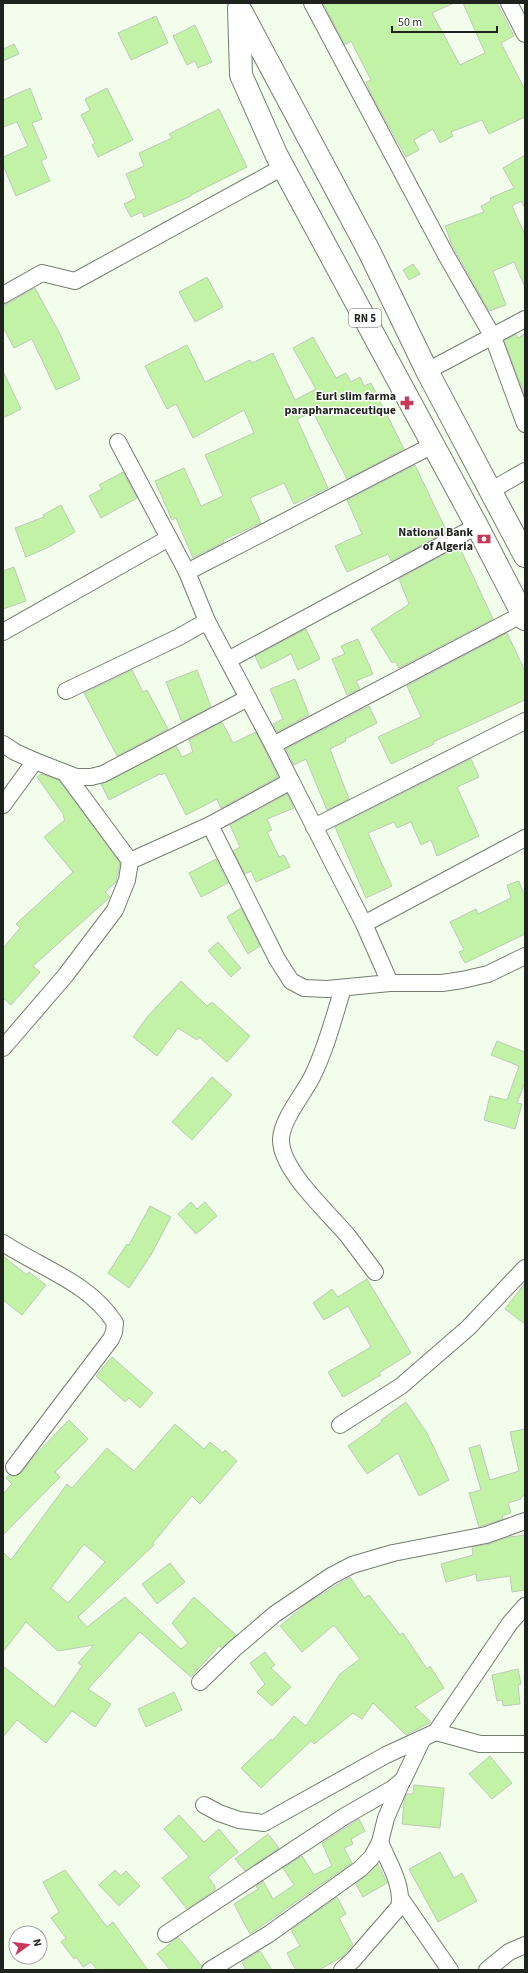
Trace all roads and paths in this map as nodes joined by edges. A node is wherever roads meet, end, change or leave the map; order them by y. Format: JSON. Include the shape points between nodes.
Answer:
{"nodes":[{"id":1,"x":312,"y":3,"type":"edge"},
{"id":2,"x":508,"y":3,"type":"edge"},
{"id":3,"x":238,"y":5,"type":"edge"},
{"id":4,"x":525,"y":34,"type":"edge"},
{"id":5,"x":283,"y":167,"type":"junction"},
{"id":6,"x":3,"y":296,"type":"edge"},
{"id":7,"x":525,"y":318,"type":"edge"},
{"id":8,"x":492,"y":337,"type":"junction"},
{"id":9,"x":427,"y":371,"type":"junction"},
{"id":10,"x":525,"y":424,"type":"edge"},
{"id":11,"x":118,"y":442,"type":"dead end"},
{"id":12,"x":433,"y":445,"type":"junction"},
{"id":13,"x":525,"y":471,"type":"edge"},
{"id":14,"x":490,"y":491,"type":"junction"},
{"id":15,"x":477,"y":526,"type":"junction"},
{"id":16,"x":169,"y":538,"type":"junction"},
{"id":17,"x":525,"y":556,"type":"edge"},
{"id":18,"x":188,"y":572,"type":"junction"},
{"id":19,"x":524,"y":617,"type":"edge"},
{"id":20,"x":207,"y":621,"type":"junction"},
{"id":21,"x":3,"y":632,"type":"edge"},
{"id":22,"x":228,"y":660,"type":"junction"},
{"id":23,"x":66,"y":691,"type":"dead end"},
{"id":24,"x":248,"y":698,"type":"junction"},
{"id":25,"x":525,"y":721,"type":"edge"},
{"id":26,"x":3,"y":744,"type":"edge"},
{"id":27,"x":273,"y":744,"type":"junction"},
{"id":28,"x":34,"y":761,"type":"junction"},
{"id":29,"x":65,"y":773,"type":"junction"},
{"id":30,"x":291,"y":781,"type":"junction"},
{"id":31,"x":3,"y":805,"type":"edge"},
{"id":32,"x":210,"y":825,"type":"junction"},
{"id":33,"x":314,"y":827,"type":"junction"},
{"id":34,"x":525,"y":838,"type":"edge"},
{"id":35,"x":130,"y":861,"type":"junction"},
{"id":36,"x":364,"y":924,"type":"junction"},
{"id":37,"x":525,"y":956,"type":"edge"},
{"id":38,"x":390,"y":983,"type":"junction"},
{"id":39,"x":343,"y":988,"type":"junction"},
{"id":40,"x":3,"y":1048,"type":"edge"},
{"id":41,"x":3,"y":1244,"type":"edge"},
{"id":42,"x":525,"y":1268,"type":"edge"},
{"id":43,"x":376,"y":1272,"type":"dead end"},
{"id":44,"x":340,"y":1425,"type":"dead end"},
{"id":45,"x":14,"y":1467,"type":"dead end"},
{"id":46,"x":525,"y":1521,"type":"edge"},
{"id":47,"x":525,"y":1606,"type":"edge"},
{"id":48,"x":200,"y":1682,"type":"dead end"},
{"id":49,"x":436,"y":1732,"type":"junction"},
{"id":50,"x":422,"y":1740,"type":"junction"},
{"id":51,"x":525,"y":1744,"type":"edge"},
{"id":52,"x":403,"y":1780,"type":"junction"},
{"id":53,"x":204,"y":1805,"type":"dead end"},
{"id":54,"x":380,"y":1842,"type":"junction"},
{"id":55,"x":401,"y":1899,"type":"junction"},
{"id":56,"x":166,"y":1934,"type":"dead end"},
{"id":57,"x":525,"y":1945,"type":"edge"},
{"id":58,"x":210,"y":1970,"type":"edge"},
{"id":59,"x":342,"y":1970,"type":"edge"},
{"id":60,"x":450,"y":1970,"type":"edge"},
{"id":61,"x":487,"y":1970,"type":"edge"}],
"edges":[{"from":1,"to":8,"type":"street"},
{"from":2,"to":4,"type":"street"},
{"from":3,"to":5,"type":"main road","number":"RN 5","via":[[241,76]]},
{"from":3,"to":9,"type":"main road","number":"RN 5","via":[[369,251]]},
{"from":5,"to":6,"type":"street","via":[[75,281],[42,273]]},
{"from":5,"to":12,"type":"main road","number":"RN 5"},
{"from":7,"to":8,"type":"street"},
{"from":8,"to":9,"type":"street"},
{"from":8,"to":10,"type":"street"},
{"from":9,"to":14,"type":"main road","number":"RN 5"},
{"from":11,"to":16,"type":"street"},
{"from":12,"to":15,"type":"main road","number":"RN 5"},
{"from":12,"to":18,"type":"street"},
{"from":13,"to":14,"type":"street"},
{"from":14,"to":17,"type":"main road","number":"RN 5"},
{"from":15,"to":19,"type":"main road","number":"RN 5"},
{"from":15,"to":22,"type":"street"},
{"from":16,"to":18,"type":"street"},
{"from":16,"to":21,"type":"street"},
{"from":18,"to":20,"type":"street"},
{"from":19,"to":27,"type":"street"},
{"from":20,"to":22,"type":"street"},
{"from":20,"to":23,"type":"street"},
{"from":22,"to":24,"type":"street"},
{"from":24,"to":27,"type":"street"},
{"from":24,"to":29,"type":"street","via":[[103,774],[76,778]]},
{"from":25,"to":33,"type":"street"},
{"from":26,"to":28,"type":"street"},
{"from":27,"to":30,"type":"street"},
{"from":28,"to":29,"type":"street"},
{"from":28,"to":31,"type":"street"},
{"from":29,"to":35,"type":"street"},
{"from":30,"to":32,"type":"street"},
{"from":30,"to":33,"type":"street"},
{"from":32,"to":35,"type":"street"},
{"from":32,"to":39,"type":"street","via":[[277,959],[291,981],[311,989]]},
{"from":33,"to":36,"type":"street"},
{"from":34,"to":36,"type":"street"},
{"from":35,"to":40,"type":"street","via":[[128,880],[115,910],[65,976]]},
{"from":36,"to":38,"type":"street"},
{"from":37,"to":38,"type":"street","via":[[488,974],[462,980],[442,983]]},
{"from":38,"to":39,"type":"street"},
{"from":39,"to":43,"type":"street","via":[[312,1077],[285,1123],[281,1140],[286,1161],[295,1175]]},
{"from":41,"to":45,"type":"street","via":[[96,1298],[115,1323],[111,1339]]},
{"from":42,"to":44,"type":"street","via":[[468,1328],[401,1386]]},
{"from":46,"to":48,"type":"street","via":[[486,1535],[393,1552],[352,1565],[275,1614]]},
{"from":47,"to":49,"type":"street","via":[[510,1623]]},
{"from":49,"to":50,"type":"street"},
{"from":49,"to":51,"type":"street","via":[[480,1744]]},
{"from":50,"to":52,"type":"street"},
{"from":50,"to":53,"type":"street","via":[[386,1755],[264,1823],[239,1820]]},
{"from":52,"to":54,"type":"street","via":[[386,1818]]},
{"from":52,"to":56,"type":"street"},
{"from":54,"to":55,"type":"street","via":[[400,1889]]},
{"from":54,"to":58,"type":"street","via":[[372,1857],[360,1869],[269,1934]]},
{"from":55,"to":59,"type":"street","via":[[399,1908]]},
{"from":55,"to":60,"type":"street"},
{"from":57,"to":61,"type":"street","via":[[509,1952]]}]}
